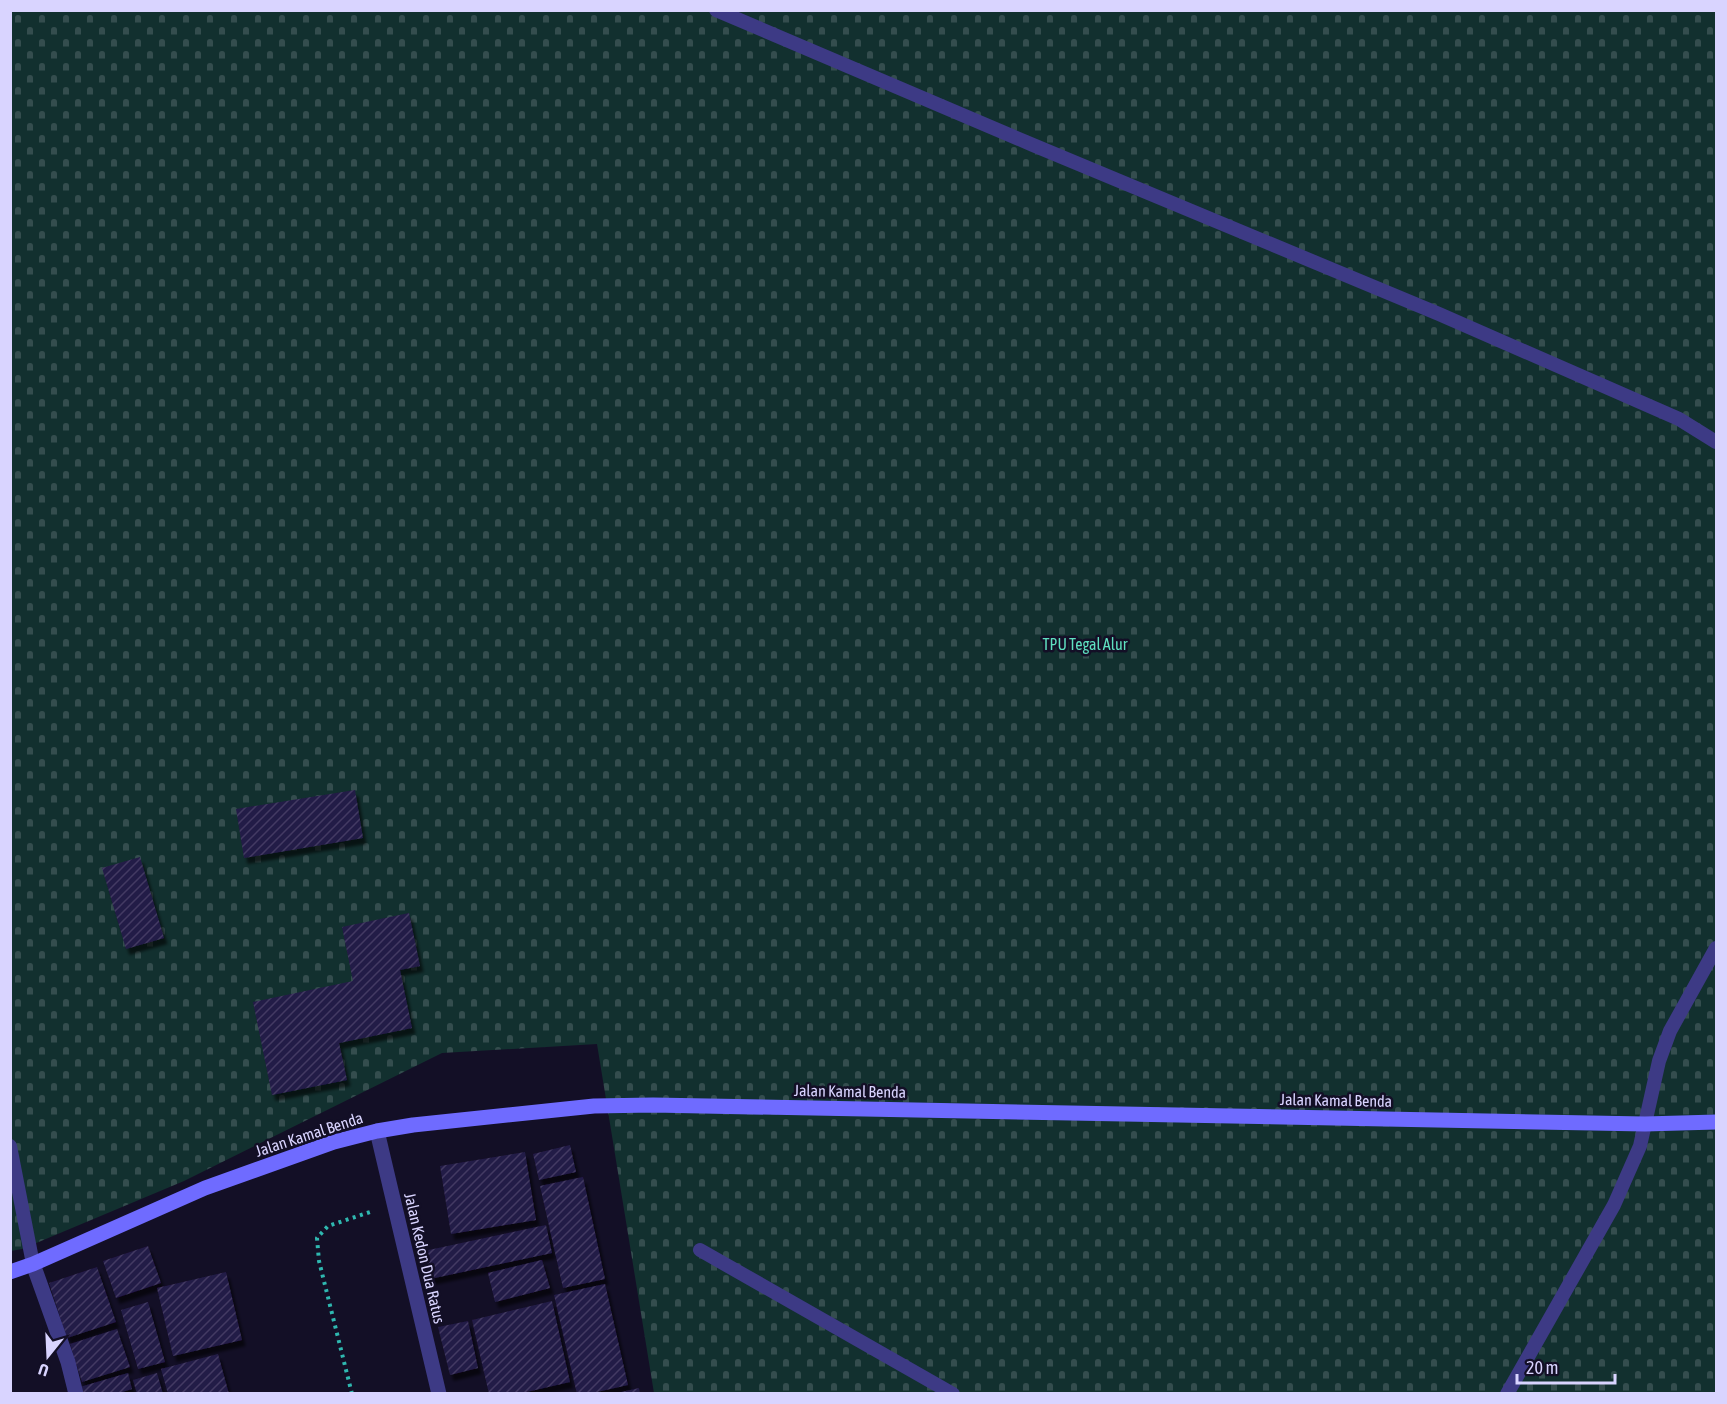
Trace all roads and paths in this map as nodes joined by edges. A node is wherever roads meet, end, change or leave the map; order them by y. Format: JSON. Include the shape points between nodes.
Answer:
{"nodes":[{"id":1,"x":716,"y":10,"type":"edge"},
{"id":2,"x":1716,"y":442,"type":"edge"},
{"id":3,"x":1716,"y":948,"type":"edge"},
{"id":4,"x":1716,"y":1122,"type":"edge"},
{"id":5,"x":1645,"y":1124,"type":"junction"},
{"id":6,"x":377,"y":1131,"type":"junction"},
{"id":7,"x":10,"y":1146,"type":"edge"},
{"id":8,"x":374,"y":1211,"type":"dead end"},
{"id":9,"x":700,"y":1250,"type":"dead end"},
{"id":10,"x":32,"y":1257,"type":"junction"},
{"id":11,"x":10,"y":1272,"type":"edge"},
{"id":12,"x":76,"y":1394,"type":"edge"},
{"id":13,"x":352,"y":1394,"type":"edge"},
{"id":14,"x":439,"y":1394,"type":"edge"},
{"id":15,"x":953,"y":1394,"type":"edge"},
{"id":16,"x":1507,"y":1394,"type":"edge"}],
"edges":[{"from":1,"to":2,"type":"lane","via":[[1439,314],[1679,419]]},
{"from":3,"to":5,"type":"lane","via":[[1670,1031]]},
{"from":4,"to":5,"type":"main road","name":"Jalan Kamal Benda"},
{"from":5,"to":6,"type":"main road","name":"Jalan Kamal Benda","via":[[653,1105],[594,1106]]},
{"from":5,"to":16,"type":"lane","via":[[1640,1146],[1614,1205]]},
{"from":6,"to":10,"type":"main road","name":"Jalan Kamal Benda","via":[[334,1142],[205,1188]]},
{"from":6,"to":14,"type":"street","name":"Jalan Kedon Dua Ratus"},
{"from":7,"to":10,"type":"lane"},
{"from":8,"to":13,"type":"path","via":[[328,1226],[317,1238],[319,1261]]},
{"from":9,"to":15,"type":"lane"},
{"from":10,"to":11,"type":"main road","name":"Jalan Kamal Benda"},
{"from":10,"to":12,"type":"street"}]}
